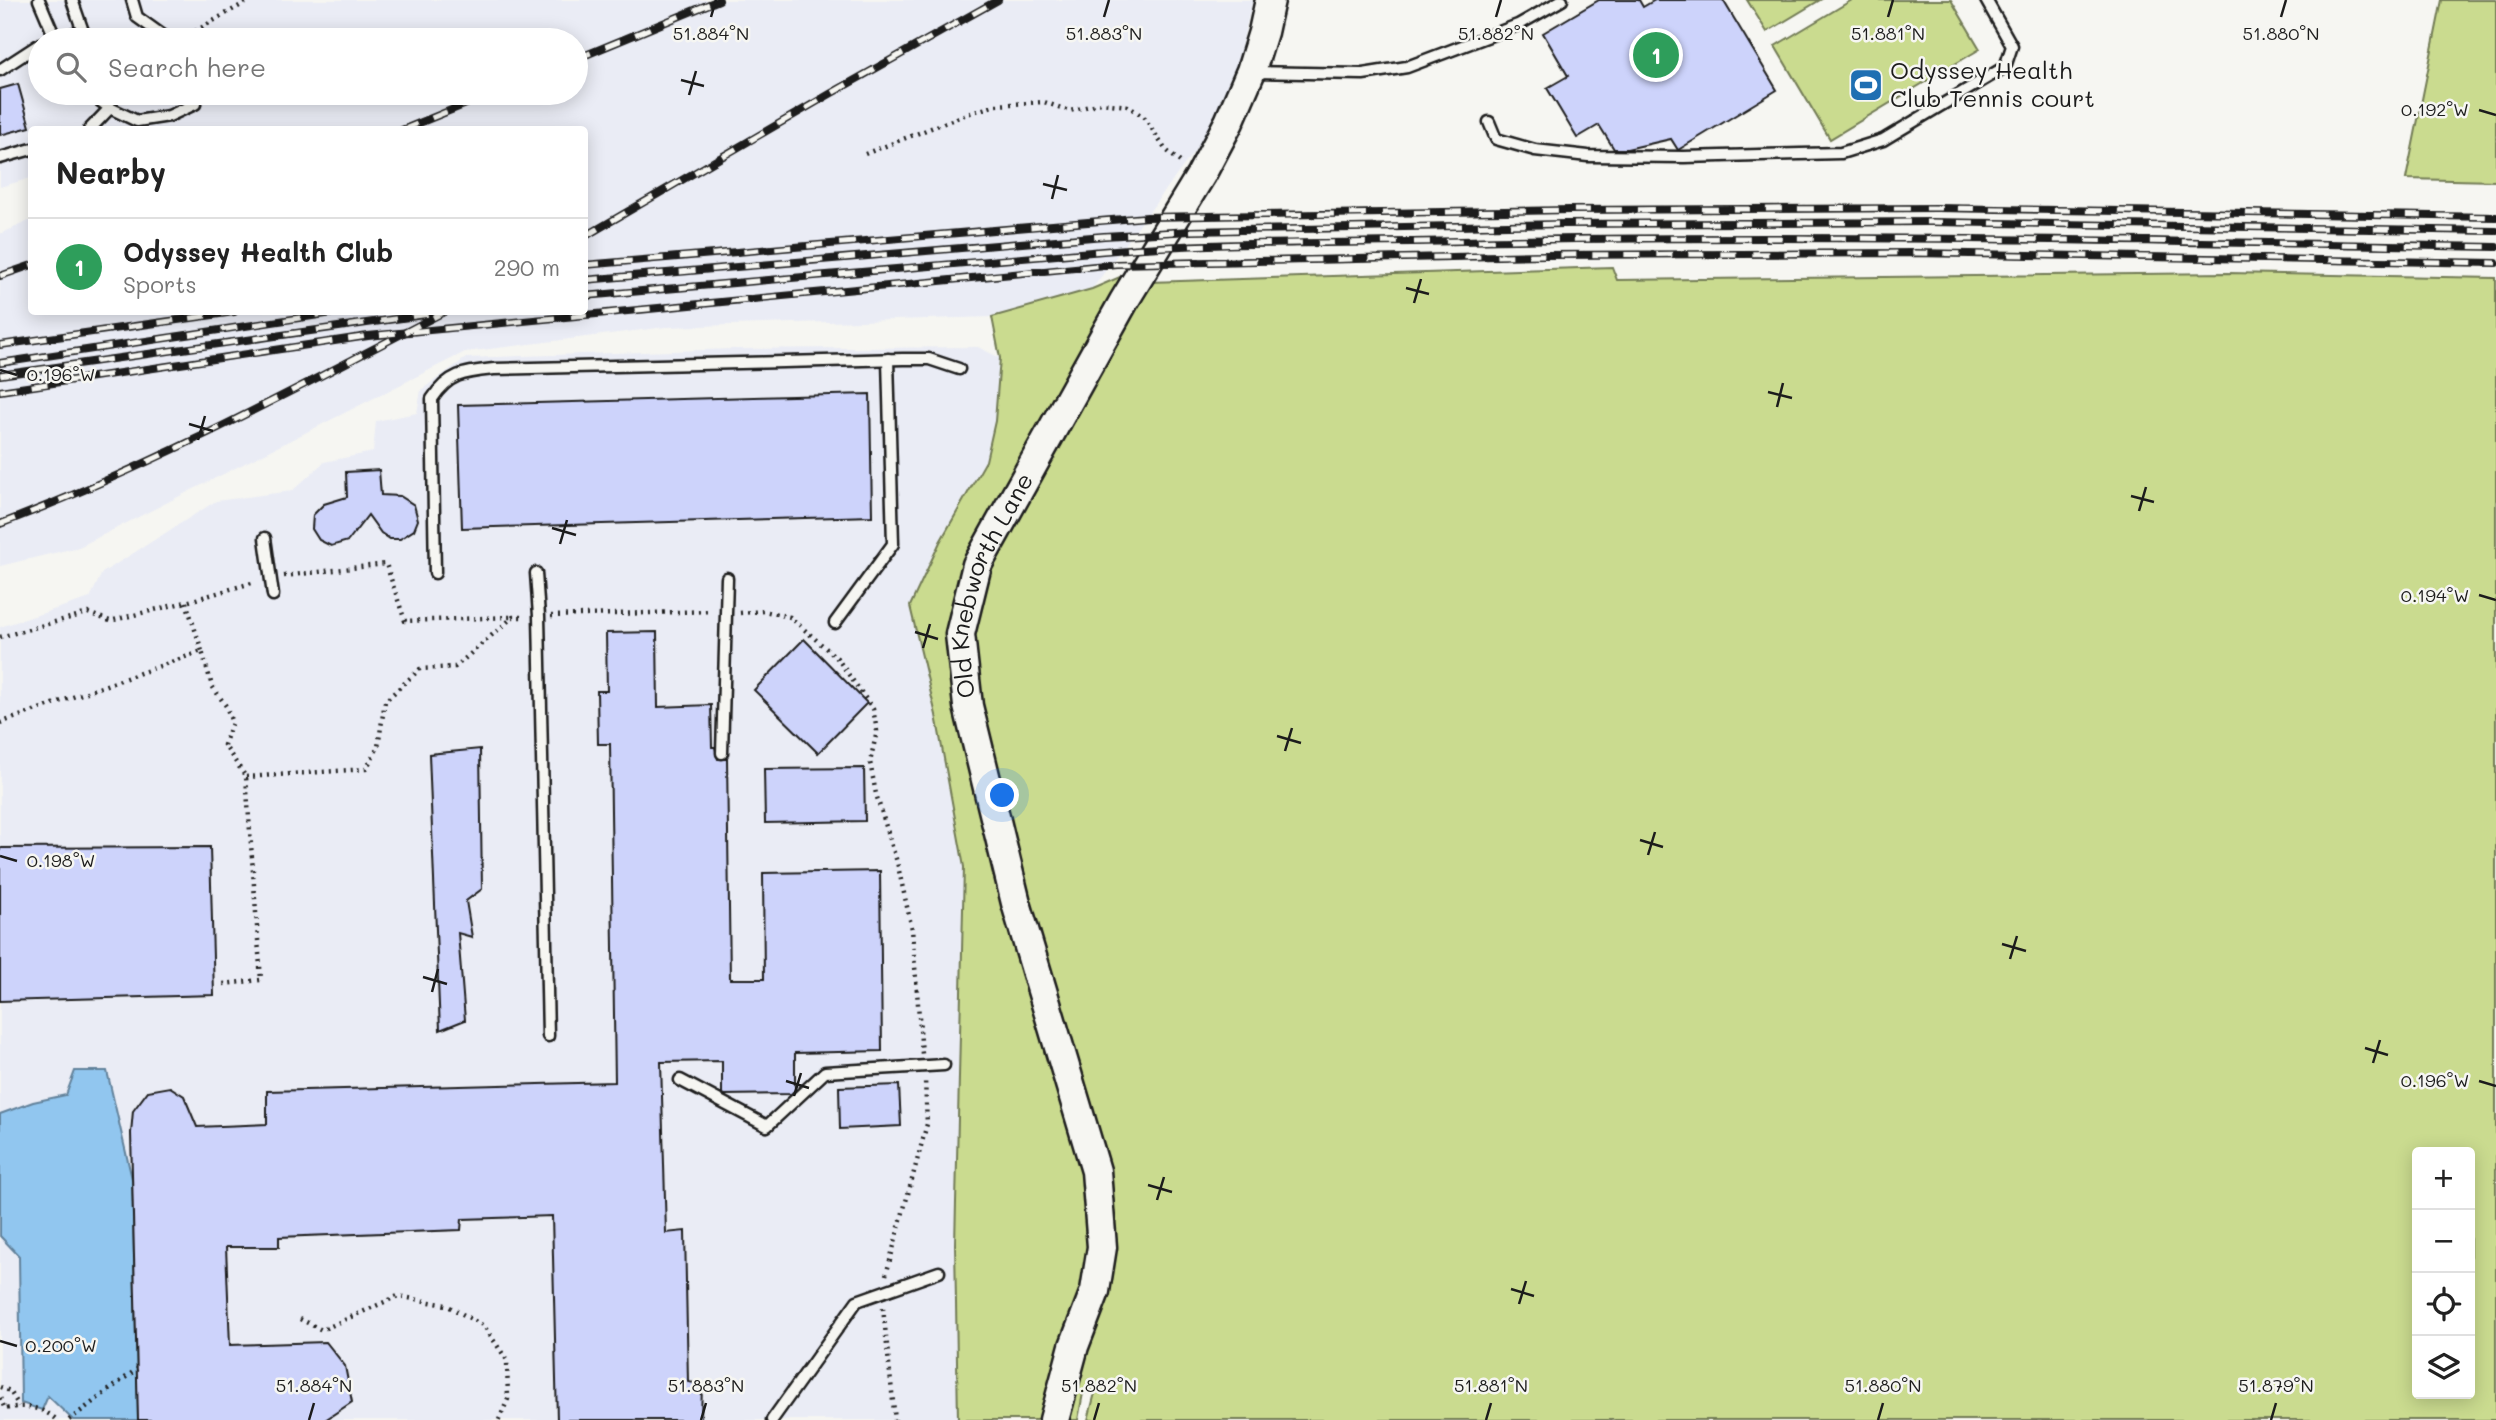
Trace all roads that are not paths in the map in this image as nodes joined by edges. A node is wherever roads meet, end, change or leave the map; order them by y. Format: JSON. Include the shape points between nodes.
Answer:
{"nodes":[{"id":1,"x":39,"y":0,"type":"edge"},
{"id":2,"x":72,"y":0,"type":"edge"},
{"id":3,"x":132,"y":0,"type":"edge"},
{"id":4,"x":1270,"y":0,"type":"edge"},
{"id":5,"x":1562,"y":0,"type":"edge"},
{"id":6,"x":1986,"y":0,"type":"edge"},
{"id":7,"x":50,"y":28,"type":"edge"},
{"id":8,"x":82,"y":28,"type":"edge"},
{"id":9,"x":152,"y":28,"type":"edge"},
{"id":10,"x":28,"y":52,"type":"edge"},
{"id":11,"x":0,"y":70,"type":"edge"},
{"id":12,"x":1251,"y":71,"type":"junction"},
{"id":13,"x":106,"y":105,"type":"edge"},
{"id":14,"x":109,"y":105,"type":"edge"},
{"id":15,"x":193,"y":105,"type":"edge"},
{"id":16,"x":110,"y":108,"type":"junction"},
{"id":17,"x":1489,"y":122,"type":"dead end"},
{"id":18,"x":93,"y":126,"type":"edge"},
{"id":19,"x":28,"y":150,"type":"edge"},
{"id":20,"x":0,"y":158,"type":"edge"},
{"id":21,"x":888,"y":359,"type":"junction"},
{"id":22,"x":958,"y":369,"type":"dead end"},
{"id":23,"x":265,"y":538,"type":"dead end"},
{"id":24,"x":435,"y":573,"type":"dead end"},
{"id":25,"x":536,"y":573,"type":"dead end"},
{"id":26,"x":727,"y":578,"type":"dead end"},
{"id":27,"x":273,"y":595,"type":"dead end"},
{"id":28,"x":835,"y":623,"type":"dead end"},
{"id":29,"x":722,"y":753,"type":"dead end"},
{"id":30,"x":548,"y":1036,"type":"dead end"},
{"id":31,"x":944,"y":1065,"type":"dead end"},
{"id":32,"x":680,"y":1080,"type":"dead end"},
{"id":33,"x":939,"y":1272,"type":"dead end"},
{"id":34,"x":772,"y":1420,"type":"edge"},
{"id":35,"x":1054,"y":1420,"type":"edge"}],
"edges":[{"from":1,"to":7,"type":"lane"},
{"from":2,"to":8,"type":"lane"},
{"from":3,"to":9,"type":"lane","via":[[137,17]]},
{"from":4,"to":12,"type":"street","name":"Old Knebworth Lane"},
{"from":5,"to":12,"type":"lane","via":[[1518,25],[1407,67],[1363,74]]},
{"from":6,"to":17,"type":"lane","via":[[2011,46],[2005,67],[1883,140],[1841,153],[1588,156],[1535,150],[1496,139]]},
{"from":10,"to":11,"type":"lane"},
{"from":12,"to":35,"type":"street","name":"Old Knebworth Lane","via":[[1201,175],[1124,301],[977,565],[960,634],[968,706],[1016,903],[1096,1171],[1102,1247],[1095,1291]]},
{"from":13,"to":16,"type":"lane"},
{"from":14,"to":16,"type":"lane"},
{"from":15,"to":16,"type":"lane","via":[[169,116],[137,121]]},
{"from":16,"to":18,"type":"lane"},
{"from":19,"to":20,"type":"lane"},
{"from":21,"to":22,"type":"lane","via":[[929,359]]},
{"from":21,"to":24,"type":"lane","via":[[463,372],[441,386],[432,399]]},
{"from":21,"to":28,"type":"lane","via":[[893,544]]},
{"from":23,"to":27,"type":"lane"},
{"from":25,"to":30,"type":"lane"},
{"from":26,"to":29,"type":"lane"},
{"from":31,"to":32,"type":"lane","via":[[825,1072],[767,1126]]},
{"from":33,"to":34,"type":"lane","via":[[857,1301]]}]}
